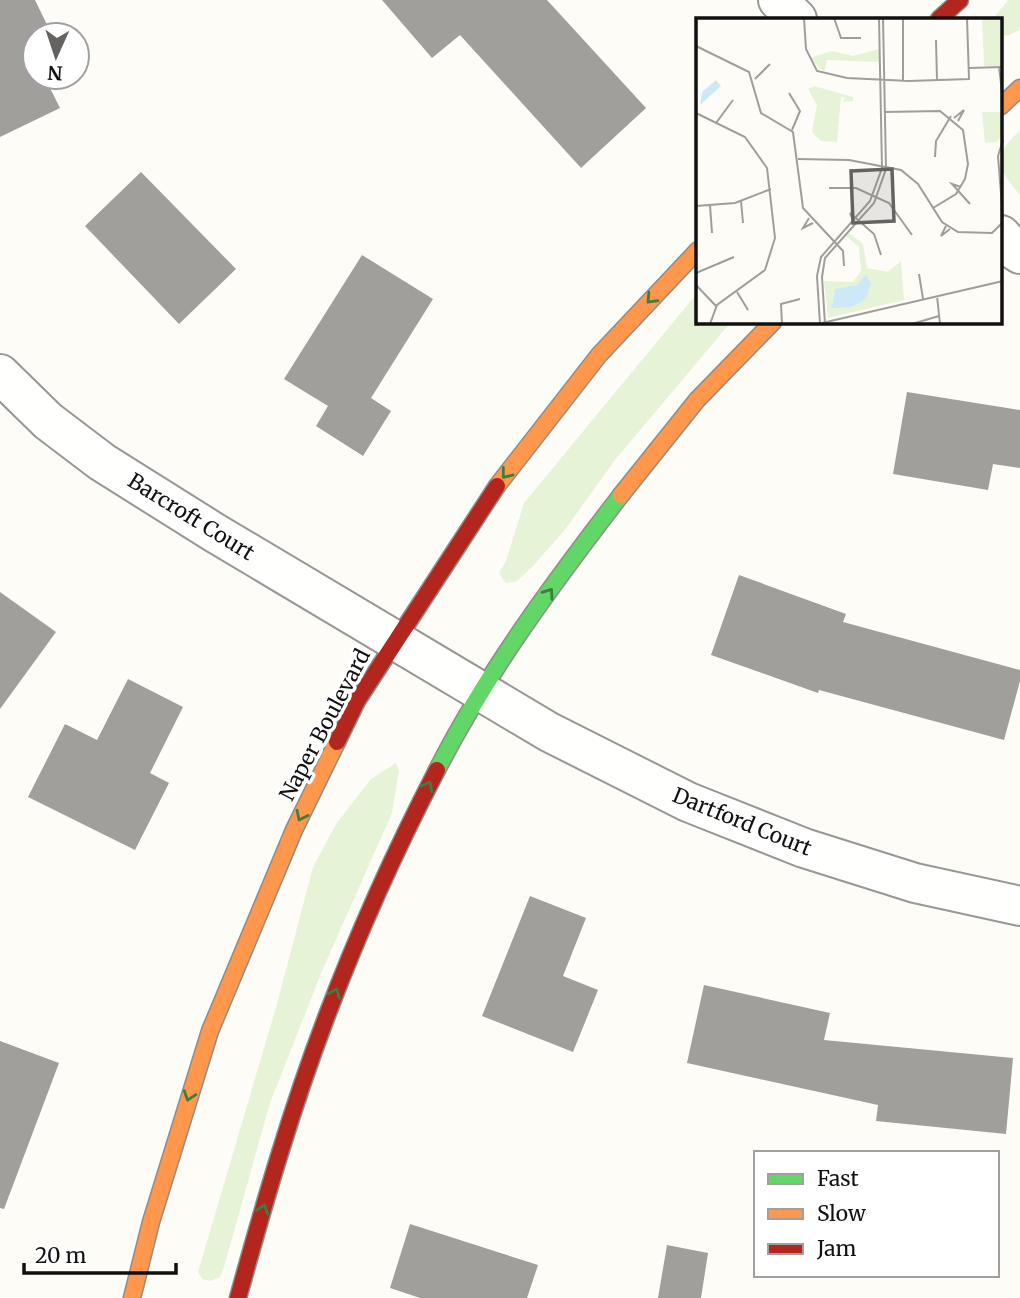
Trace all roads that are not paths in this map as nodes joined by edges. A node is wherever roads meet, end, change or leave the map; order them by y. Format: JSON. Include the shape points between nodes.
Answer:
{"nodes":[{"id":1,"x":778,"y":0,"type":"edge"},
{"id":2,"x":961,"y":0,"type":"edge"},
{"id":3,"x":796,"y":18,"type":"edge"},
{"id":4,"x":941,"y":18,"type":"edge"},
{"id":5,"x":1020,"y":88,"type":"edge"},
{"id":6,"x":1002,"y":105,"type":"edge"},
{"id":7,"x":1002,"y":236,"type":"edge"},
{"id":8,"x":696,"y":252,"type":"edge"},
{"id":9,"x":1020,"y":254,"type":"edge"},
{"id":10,"x":770,"y":324,"type":"edge"},
{"id":11,"x":0,"y":374,"type":"edge"},
{"id":12,"x":396,"y":640,"type":"junction"},
{"id":13,"x":482,"y":691,"type":"junction"},
{"id":14,"x":1020,"y":906,"type":"edge"},
{"id":15,"x":132,"y":1298,"type":"edge"},
{"id":16,"x":239,"y":1298,"type":"edge"}],
"edges":[{"from":1,"to":3,"type":"street"},
{"from":2,"to":4,"type":"main road"},
{"from":5,"to":6,"type":"main road"},
{"from":7,"to":9,"type":"street"},
{"from":8,"to":12,"type":"main road","name":"Naper Boulevard","one_way":true,"via":[[599,355],[493,491]]},
{"from":13,"to":10,"type":"main road","one_way":true,"via":[[581,547],[663,442]]},
{"from":11,"to":12,"type":"street","name":"Barcroft Court","via":[[48,421],[102,462]]},
{"from":12,"to":13,"type":"street","name":"Barcroft Court"},
{"from":12,"to":15,"type":"main road","name":"Naper Boulevard","one_way":true,"via":[[357,701],[294,830],[215,1019]]},
{"from":13,"to":14,"type":"street","name":"Dartford Court","via":[[549,732],[688,802],[828,856],[915,883]]},
{"from":16,"to":13,"type":"main road","one_way":true,"via":[[302,1080],[349,955],[402,836]]}]}
